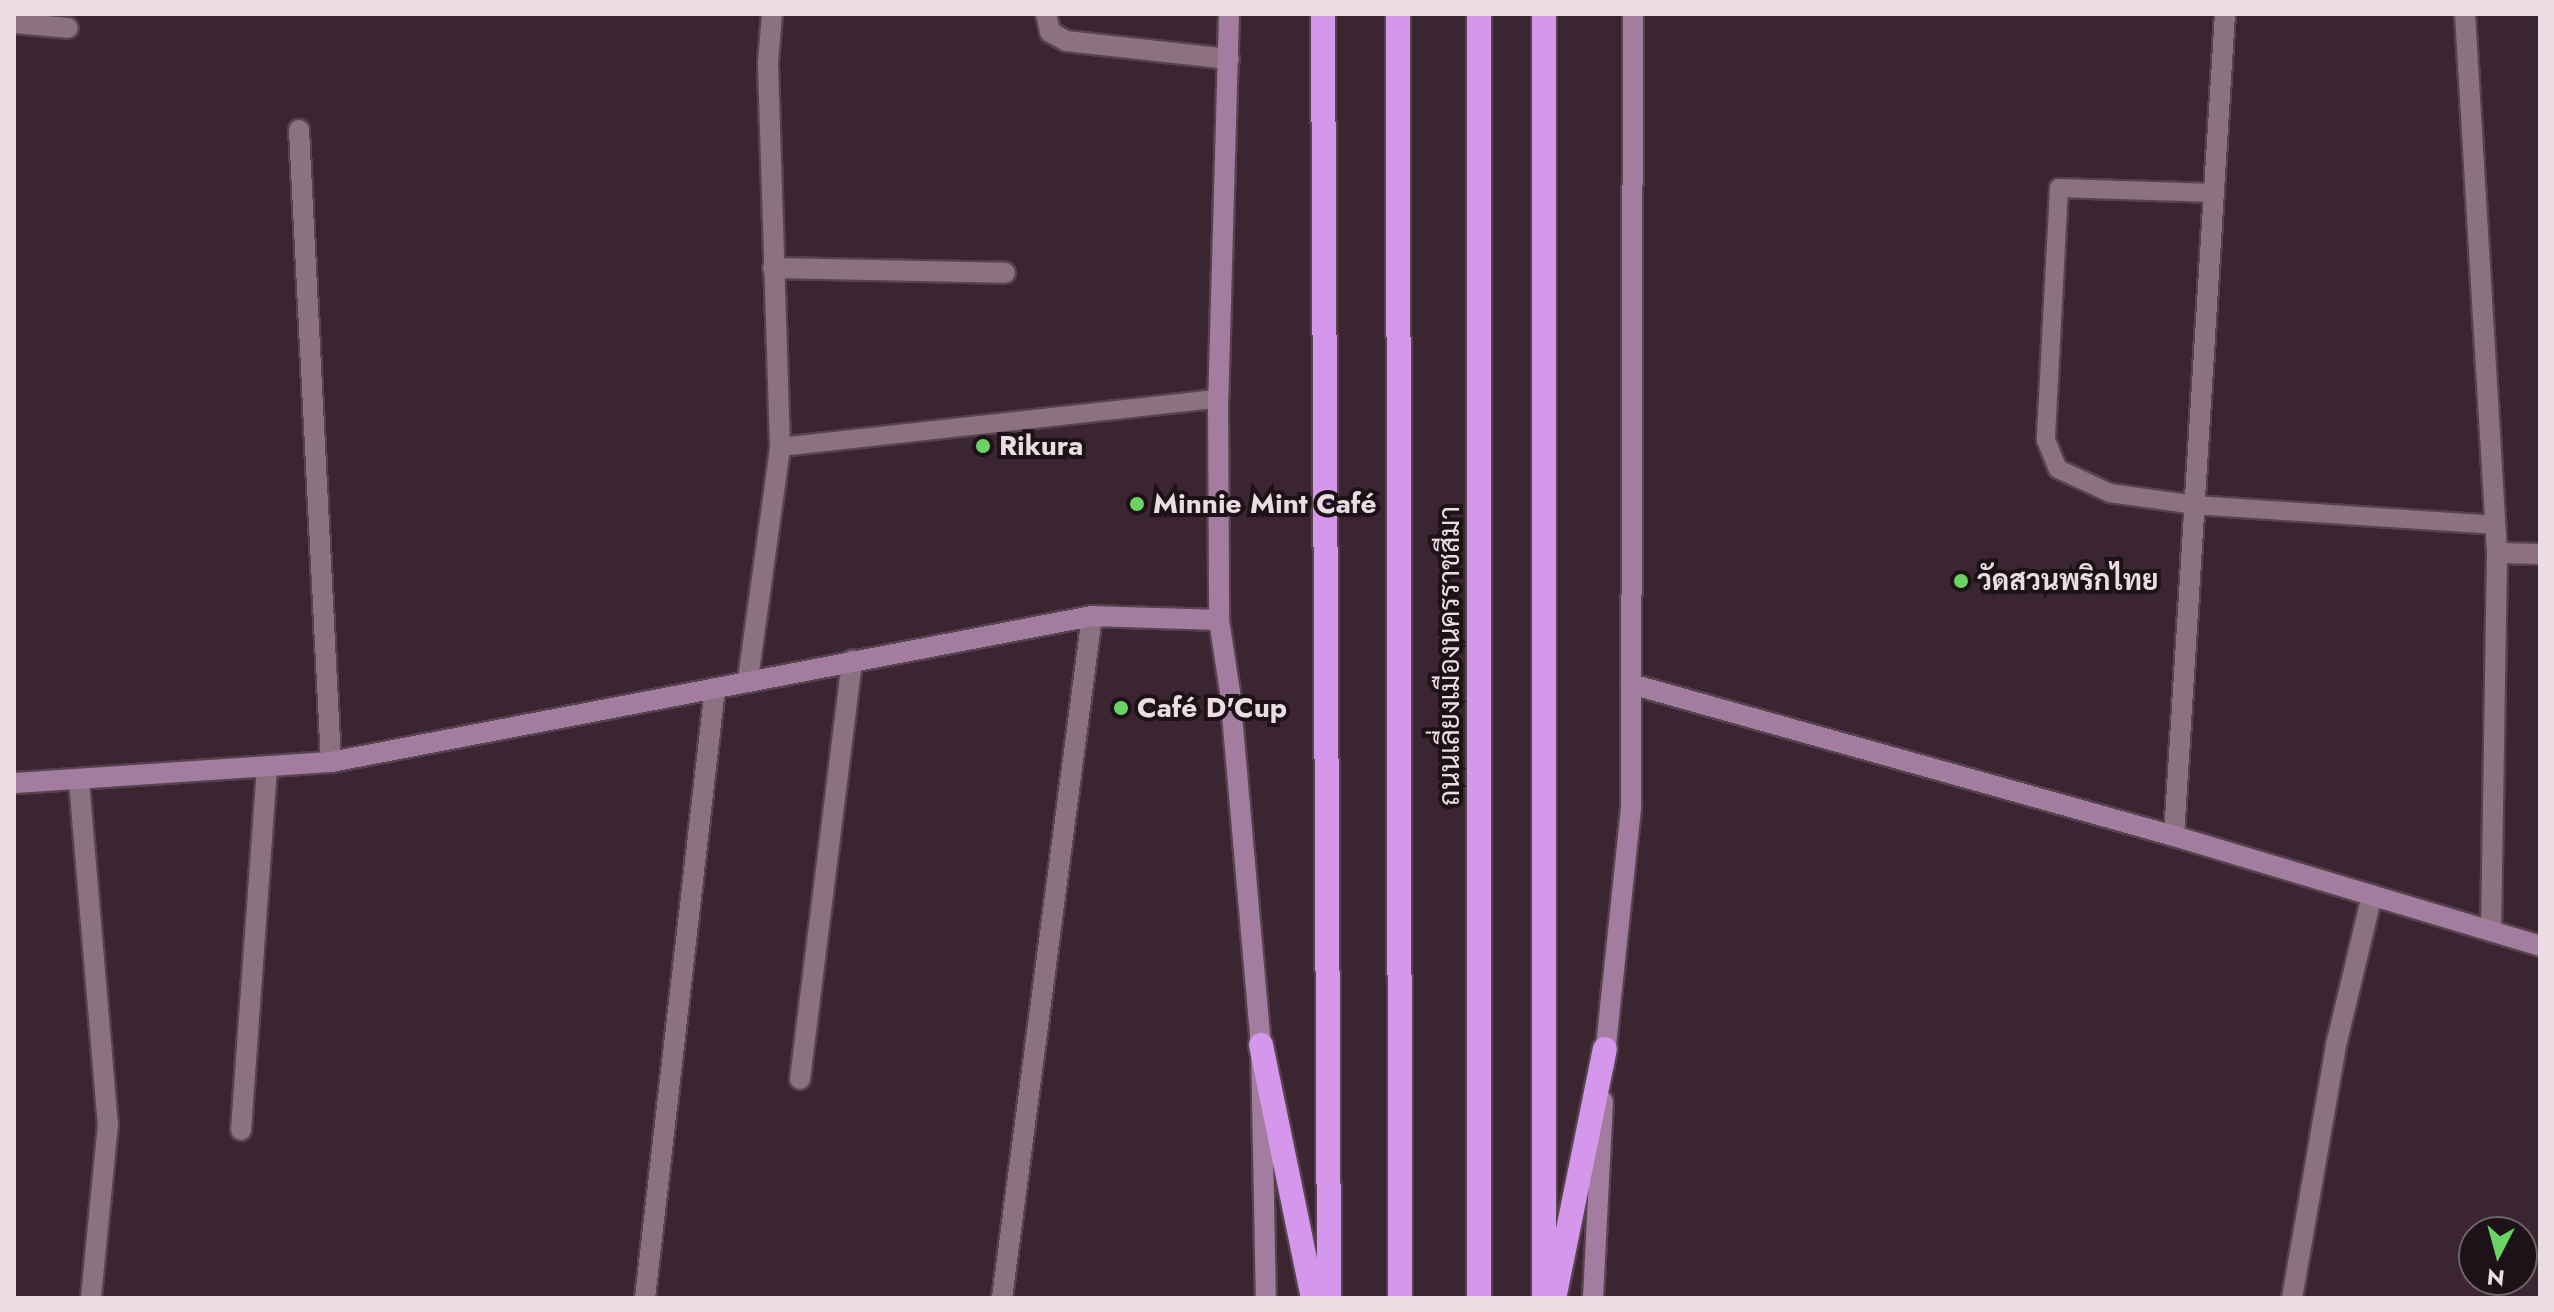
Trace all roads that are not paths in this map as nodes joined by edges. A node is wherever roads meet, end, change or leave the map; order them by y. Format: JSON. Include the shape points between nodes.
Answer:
{"nodes":[{"id":1,"x":772,"y":14,"type":"edge"},
{"id":2,"x":1046,"y":14,"type":"edge"},
{"id":3,"x":1229,"y":14,"type":"edge"},
{"id":4,"x":1323,"y":14,"type":"edge"},
{"id":5,"x":1398,"y":14,"type":"edge"},
{"id":6,"x":1479,"y":14,"type":"edge"},
{"id":7,"x":1544,"y":14,"type":"edge"},
{"id":8,"x":1633,"y":14,"type":"edge"},
{"id":9,"x":2225,"y":14,"type":"edge"},
{"id":10,"x":2465,"y":14,"type":"edge"},
{"id":11,"x":14,"y":23,"type":"edge"},
{"id":12,"x":68,"y":28,"type":"dead end"},
{"id":13,"x":1229,"y":59,"type":"junction"},
{"id":14,"x":299,"y":130,"type":"dead end"},
{"id":15,"x":2214,"y":193,"type":"junction"},
{"id":16,"x":773,"y":268,"type":"junction"},
{"id":17,"x":1005,"y":273,"type":"dead end"},
{"id":18,"x":1218,"y":399,"type":"junction"},
{"id":19,"x":780,"y":447,"type":"junction"},
{"id":20,"x":2195,"y":505,"type":"junction"},
{"id":21,"x":2495,"y":525,"type":"junction"},
{"id":22,"x":2497,"y":553,"type":"junction"},
{"id":23,"x":2540,"y":554,"type":"edge"},
{"id":24,"x":1092,"y":616,"type":"junction"},
{"id":25,"x":1219,"y":620,"type":"junction"},
{"id":26,"x":852,"y":660,"type":"junction"},
{"id":27,"x":748,"y":679,"type":"junction"},
{"id":28,"x":1631,"y":684,"type":"junction"},
{"id":29,"x":715,"y":688,"type":"junction"},
{"id":30,"x":331,"y":762,"type":"junction"},
{"id":31,"x":267,"y":767,"type":"junction"},
{"id":32,"x":79,"y":781,"type":"junction"},
{"id":33,"x":14,"y":783,"type":"edge"},
{"id":34,"x":2174,"y":836,"type":"junction"},
{"id":35,"x":2372,"y":895,"type":"junction"},
{"id":36,"x":2491,"y":931,"type":"junction"},
{"id":37,"x":2540,"y":946,"type":"edge"},
{"id":38,"x":1261,"y":1045,"type":"junction"},
{"id":39,"x":1605,"y":1049,"type":"junction"},
{"id":40,"x":800,"y":1079,"type":"dead end"},
{"id":41,"x":241,"y":1130,"type":"dead end"},
{"id":42,"x":91,"y":1298,"type":"edge"},
{"id":43,"x":645,"y":1298,"type":"edge"},
{"id":44,"x":1002,"y":1298,"type":"edge"},
{"id":45,"x":1266,"y":1298,"type":"edge"},
{"id":46,"x":1313,"y":1298,"type":"edge"},
{"id":47,"x":1329,"y":1298,"type":"edge"},
{"id":48,"x":1400,"y":1298,"type":"edge"},
{"id":49,"x":1479,"y":1298,"type":"edge"},
{"id":50,"x":1544,"y":1298,"type":"edge"},
{"id":51,"x":1554,"y":1298,"type":"edge"},
{"id":52,"x":1593,"y":1298,"type":"edge"},
{"id":53,"x":2292,"y":1298,"type":"edge"}],
"edges":[{"from":1,"to":16,"type":"street"},
{"from":2,"to":13,"type":"street","via":[[1050,32],[1066,41]]},
{"from":3,"to":13,"type":"main road"},
{"from":4,"to":47,"type":"highway"},
{"from":5,"to":48,"type":"highway","name":"ถนนเลี่ยงเมืองนครราชสีมา"},
{"from":6,"to":49,"type":"highway","name":"ถนนเลี่ยงเมืองนครราชสีมา"},
{"from":7,"to":50,"type":"highway"},
{"from":8,"to":28,"type":"main road"},
{"from":9,"to":15,"type":"street"},
{"from":10,"to":21,"type":"street"},
{"from":11,"to":12,"type":"street"},
{"from":13,"to":18,"type":"main road"},
{"from":14,"to":30,"type":"street"},
{"from":15,"to":20,"type":"street"},
{"from":15,"to":20,"type":"lane","via":[[2059,188],[2046,440],[2058,469],[2110,493]]},
{"from":16,"to":17,"type":"street"},
{"from":16,"to":19,"type":"street"},
{"from":18,"to":19,"type":"lane"},
{"from":18,"to":25,"type":"main road"},
{"from":19,"to":27,"type":"street"},
{"from":20,"to":21,"type":"lane"},
{"from":20,"to":34,"type":"street"},
{"from":21,"to":22,"type":"street"},
{"from":22,"to":23,"type":"street"},
{"from":22,"to":36,"type":"street"},
{"from":24,"to":25,"type":"main road"},
{"from":24,"to":26,"type":"main road"},
{"from":24,"to":44,"type":"street"},
{"from":25,"to":38,"type":"main road"},
{"from":26,"to":27,"type":"main road"},
{"from":26,"to":40,"type":"street"},
{"from":27,"to":29,"type":"main road"},
{"from":28,"to":34,"type":"main road"},
{"from":28,"to":39,"type":"main road","via":[[1631,807]]},
{"from":29,"to":30,"type":"main road"},
{"from":29,"to":43,"type":"street"},
{"from":30,"to":31,"type":"main road"},
{"from":31,"to":32,"type":"main road"},
{"from":31,"to":41,"type":"street"},
{"from":32,"to":33,"type":"main road"},
{"from":32,"to":42,"type":"street","via":[[108,1124]]},
{"from":34,"to":35,"type":"main road"},
{"from":35,"to":36,"type":"main road"},
{"from":35,"to":53,"type":"street","via":[[2337,1041]]},
{"from":36,"to":37,"type":"main road"},
{"from":38,"to":45,"type":"main road"},
{"from":38,"to":46,"type":"highway"},
{"from":39,"to":51,"type":"highway"},
{"from":39,"to":52,"type":"main road"}]}
